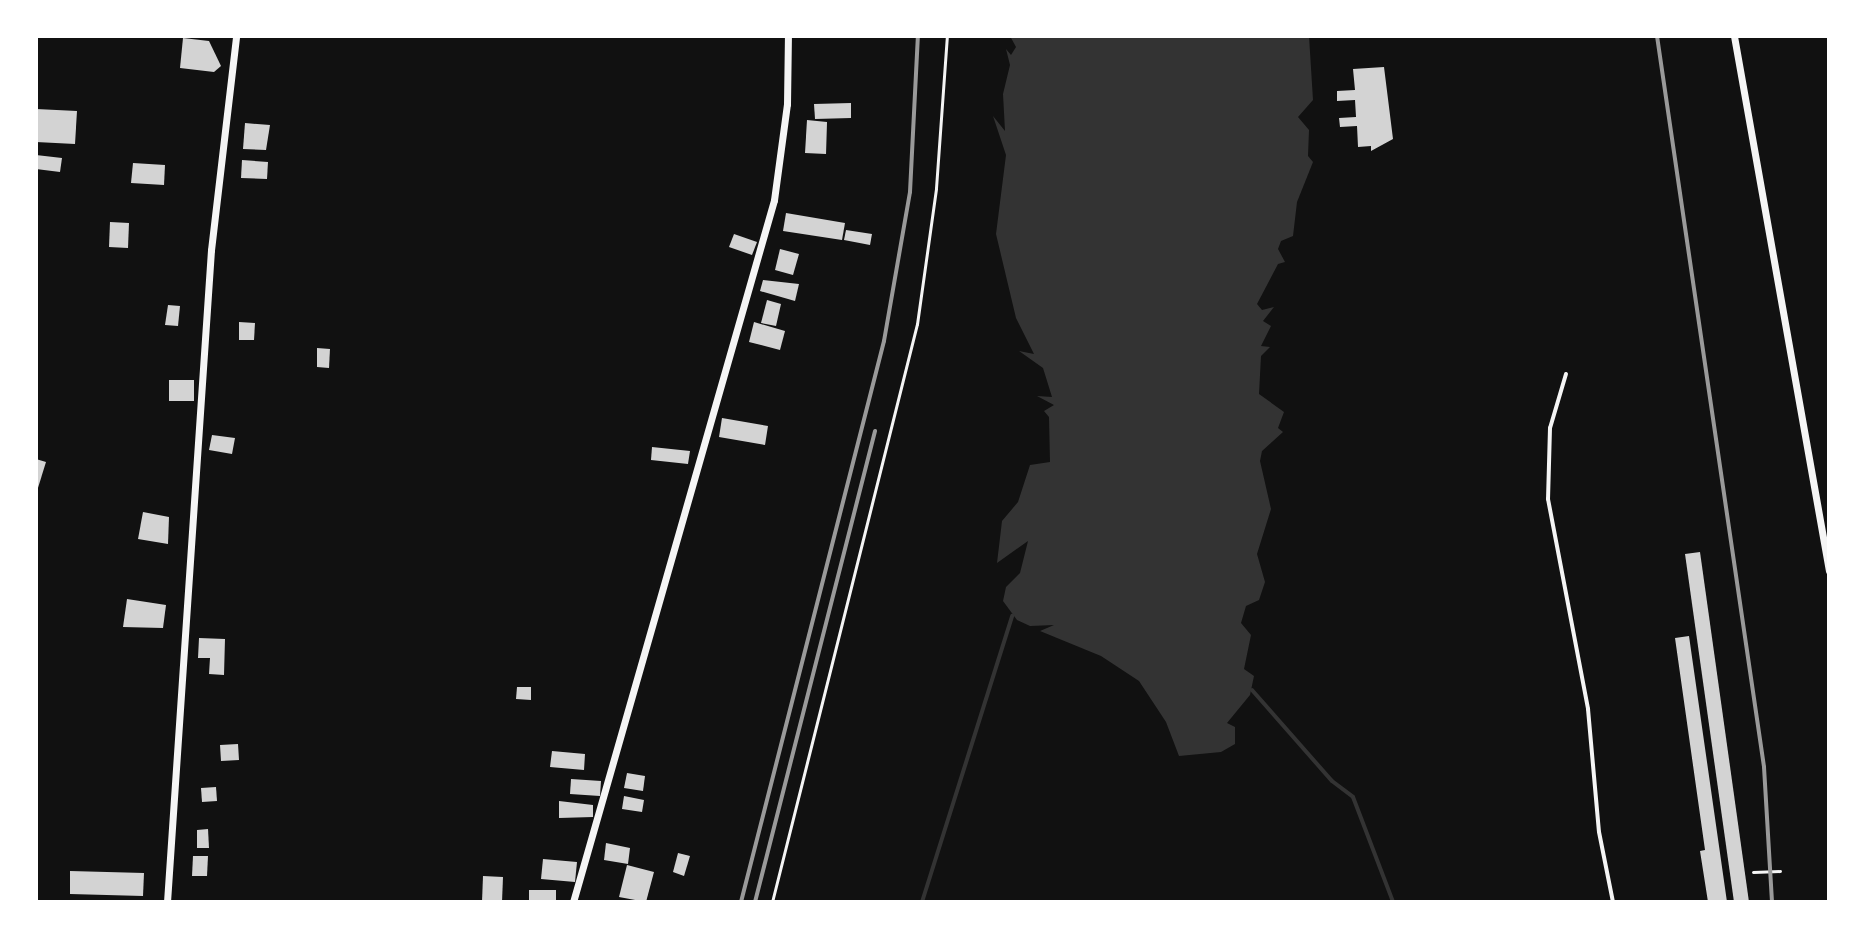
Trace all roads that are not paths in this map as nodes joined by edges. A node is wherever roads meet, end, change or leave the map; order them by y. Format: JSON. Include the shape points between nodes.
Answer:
{"nodes":[{"id":1,"x":236,"y":36,"type":"edge"},
{"id":2,"x":788,"y":36,"type":"edge"},
{"id":3,"x":1734,"y":36,"type":"edge"},
{"id":4,"x":1566,"y":374,"type":"dead end"},
{"id":5,"x":1829,"y":571,"type":"edge"},
{"id":6,"x":167,"y":902,"type":"edge"},
{"id":7,"x":573,"y":902,"type":"edge"},
{"id":8,"x":1613,"y":902,"type":"edge"}],
"edges":[{"from":1,"to":6,"type":"street","via":[[211,250]]},
{"from":2,"to":7,"type":"street","via":[[787,104],[774,200]]},
{"from":3,"to":5,"type":"street"},
{"from":4,"to":8,"type":"lane","via":[[1553,408],[1548,499],[1588,709],[1599,832]]}]}
